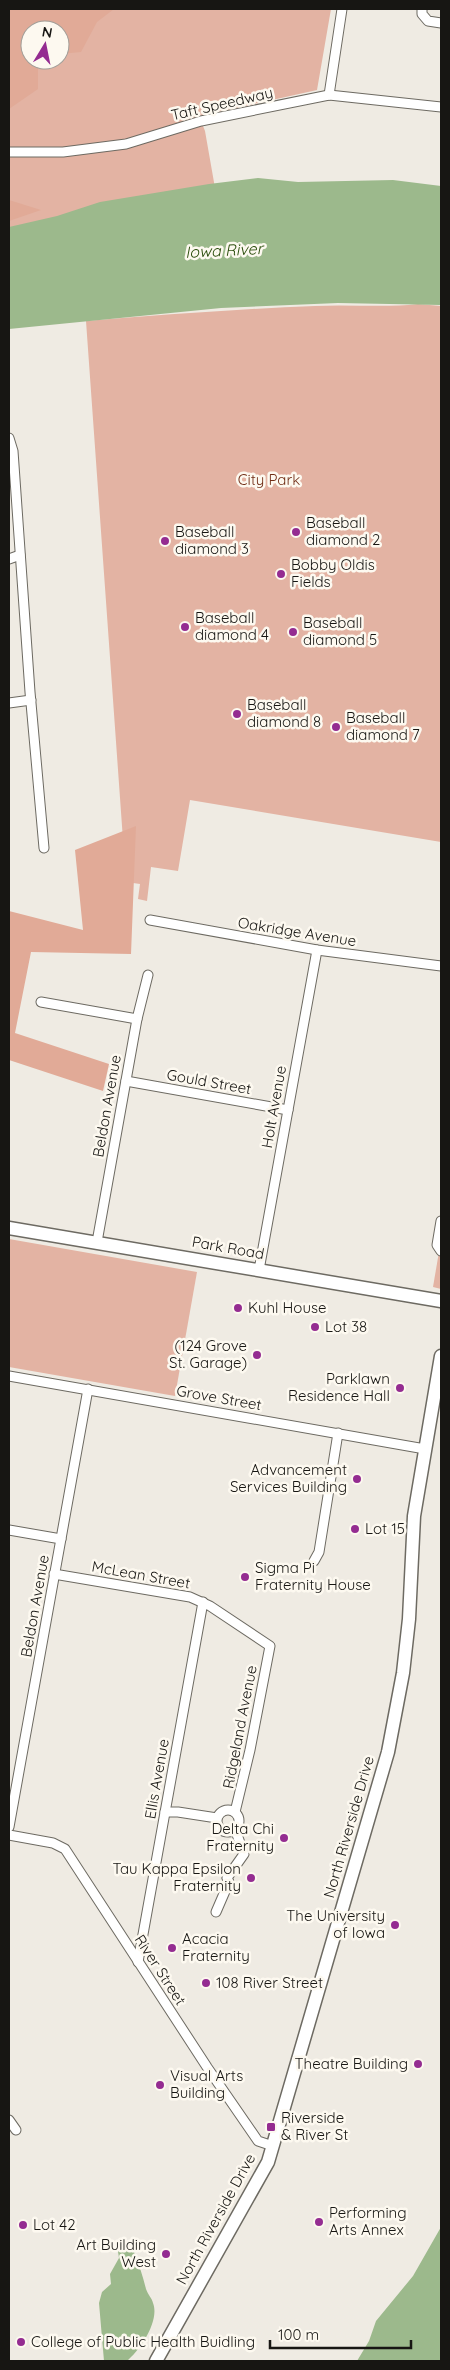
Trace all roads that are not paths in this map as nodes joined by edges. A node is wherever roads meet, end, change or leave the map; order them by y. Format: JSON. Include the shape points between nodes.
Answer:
{"nodes":[{"id":1,"x":342,"y":9,"type":"edge"},
{"id":2,"x":422,"y":9,"type":"edge"},
{"id":3,"x":441,"y":23,"type":"edge"},
{"id":4,"x":329,"y":94,"type":"junction"},
{"id":5,"x":441,"y":107,"type":"edge"},
{"id":6,"x":9,"y":152,"type":"edge"},
{"id":7,"x":9,"y":438,"type":"edge"},
{"id":8,"x":20,"y":555,"type":"junction"},
{"id":9,"x":9,"y":559,"type":"edge"},
{"id":10,"x":31,"y":700,"type":"junction"},
{"id":11,"x":9,"y":703,"type":"edge"},
{"id":12,"x":44,"y":848,"type":"dead end"},
{"id":13,"x":150,"y":920,"type":"dead end"},
{"id":14,"x":317,"y":950,"type":"junction"},
{"id":15,"x":441,"y":966,"type":"edge"},
{"id":16,"x":148,"y":975,"type":"dead end"},
{"id":17,"x":41,"y":1002,"type":"dead end"},
{"id":18,"x":137,"y":1019,"type":"junction"},
{"id":19,"x":126,"y":1081,"type":"junction"},
{"id":20,"x":288,"y":1110,"type":"junction"},
{"id":21,"x":441,"y":1221,"type":"edge"},
{"id":22,"x":9,"y":1228,"type":"edge"},
{"id":23,"x":96,"y":1242,"type":"junction"},
{"id":24,"x":441,"y":1251,"type":"edge"},
{"id":25,"x":259,"y":1270,"type":"junction"},
{"id":26,"x":441,"y":1302,"type":"edge"},
{"id":27,"x":441,"y":1356,"type":"edge"},
{"id":28,"x":9,"y":1376,"type":"edge"},
{"id":29,"x":88,"y":1390,"type":"junction"},
{"id":30,"x":338,"y":1433,"type":"junction"},
{"id":31,"x":425,"y":1448,"type":"junction"},
{"id":32,"x":9,"y":1530,"type":"edge"},
{"id":33,"x":61,"y":1539,"type":"junction"},
{"id":34,"x":314,"y":1561,"type":"dead end"},
{"id":35,"x":54,"y":1574,"type":"junction"},
{"id":36,"x":203,"y":1602,"type":"junction"},
{"id":37,"x":270,"y":1646,"type":"joint"},
{"id":38,"x":165,"y":1812,"type":"junction"},
{"id":39,"x":235,"y":1812,"type":"junction"},
{"id":40,"x":218,"y":1818,"type":"junction"},
{"id":41,"x":9,"y":1827,"type":"edge"},
{"id":42,"x":235,"y":1829,"type":"junction"},
{"id":43,"x":9,"y":1835,"type":"edge"},
{"id":44,"x":216,"y":1912,"type":"dead end"},
{"id":45,"x":138,"y":1962,"type":"junction"},
{"id":46,"x":9,"y":2120,"type":"edge"},
{"id":47,"x":16,"y":2130,"type":"dead end"},
{"id":48,"x":273,"y":2146,"type":"junction"},
{"id":49,"x":156,"y":2361,"type":"edge"}],
"edges":[{"from":1,"to":4,"type":"street"},
{"from":2,"to":3,"type":"street","via":[[428,21]]},
{"from":4,"to":5,"type":"street","name":"Taft Speedway"},
{"from":4,"to":6,"type":"street","name":"Taft Speedway","via":[[202,121],[126,144],[63,152]]},
{"from":7,"to":8,"type":"street","via":[[13,451]]},
{"from":8,"to":9,"type":"street"},
{"from":8,"to":10,"type":"street"},
{"from":10,"to":11,"type":"street"},
{"from":10,"to":12,"type":"street"},
{"from":13,"to":14,"type":"street","name":"Oakridge Avenue"},
{"from":14,"to":15,"type":"street","name":"Oakridge Avenue"},
{"from":14,"to":20,"type":"street","name":"Holt Avenue"},
{"from":16,"to":18,"type":"street","name":"Beldon Avenue"},
{"from":17,"to":18,"type":"street"},
{"from":18,"to":19,"type":"street","name":"Beldon Avenue"},
{"from":19,"to":20,"type":"street","name":"Gould Street"},
{"from":19,"to":23,"type":"street","name":"Beldon Avenue"},
{"from":20,"to":25,"type":"street","name":"Holt Avenue"},
{"from":21,"to":24,"type":"street","via":[[438,1245]]},
{"from":22,"to":23,"type":"street","name":"Park Road"},
{"from":23,"to":25,"type":"street","name":"Park Road"},
{"from":25,"to":26,"type":"street","name":"Park Road"},
{"from":27,"to":31,"type":"street","name":"North Riverside Drive"},
{"from":28,"to":29,"type":"street","name":"Grove Street"},
{"from":29,"to":30,"type":"street","name":"Grove Street"},
{"from":29,"to":33,"type":"street","name":"Beldon Avenue"},
{"from":30,"to":31,"type":"street","name":"Grove Street"},
{"from":30,"to":34,"type":"street","via":[[319,1552]]},
{"from":31,"to":48,"type":"street","name":"North Riverside Drive","via":[[414,1516],[407,1646],[394,1728]]},
{"from":32,"to":33,"type":"street"},
{"from":33,"to":35,"type":"street","name":"Beldon Avenue"},
{"from":35,"to":36,"type":"street","name":"McLean Street","via":[[190,1597]]},
{"from":35,"to":41,"type":"street","name":"Beldon Avenue"},
{"from":36,"to":37,"type":"street","name":"McLean Street"},
{"from":36,"to":38,"type":"street","name":"Ellis Avenue"},
{"from":37,"to":39,"type":"street","name":"Ridgeland Avenue"},
{"from":38,"to":40,"type":"street"},
{"from":38,"to":45,"type":"street","name":"Ellis Avenue"},
{"from":39,"to":40,"type":"street","name":"Ridgeland Avenue","via":[[224,1811]]},
{"from":39,"to":42,"type":"street","name":"Ridgeland Avenue","via":[[239,1822]]},
{"from":40,"to":42,"type":"street","via":[[218,1825],[223,1830],[230,1832]]},
{"from":42,"to":44,"type":"street","name":"Ridgeland Avenue","via":[[244,1854],[227,1878],[229,1882]]},
{"from":43,"to":45,"type":"street","name":"River Street","via":[[53,1843],[65,1849]]},
{"from":45,"to":48,"type":"street","name":"River Street","via":[[258,2141]]},
{"from":46,"to":47,"type":"street"},
{"from":48,"to":49,"type":"street","name":"North Riverside Drive","via":[[252,2193]]}]}
